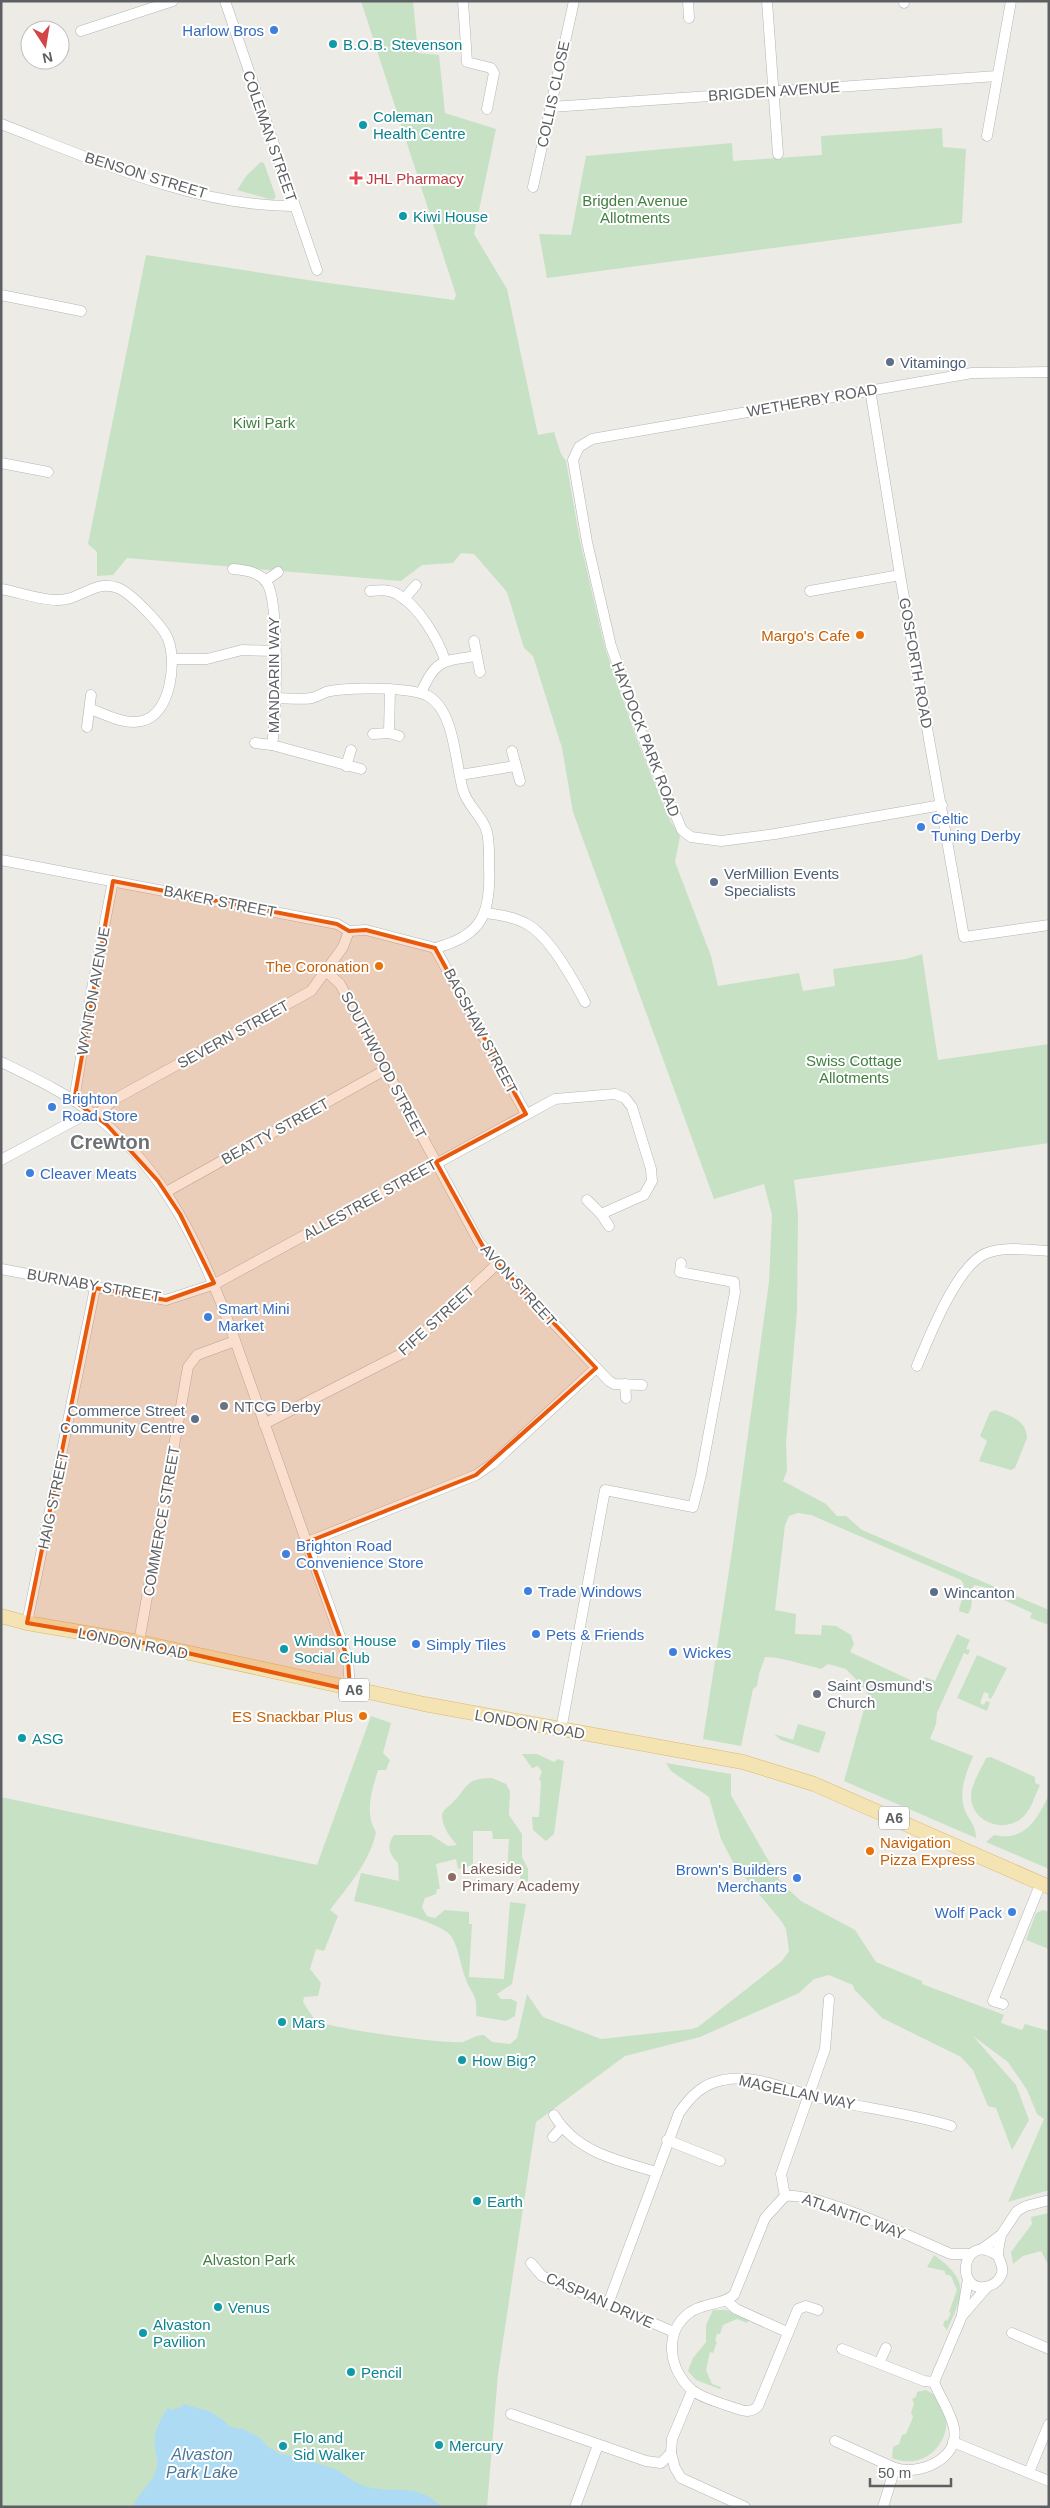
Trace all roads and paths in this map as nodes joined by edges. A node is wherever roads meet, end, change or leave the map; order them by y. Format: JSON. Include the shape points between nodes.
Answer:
{"nodes":[{"id":1,"x":173,"y":1,"type":"edge"},
{"id":2,"x":225,"y":1,"type":"edge"},
{"id":3,"x":463,"y":1,"type":"edge"},
{"id":4,"x":574,"y":1,"type":"edge"},
{"id":5,"x":688,"y":1,"type":"edge"},
{"id":6,"x":767,"y":1,"type":"edge"},
{"id":7,"x":1010,"y":1,"type":"edge"},
{"id":8,"x":689,"y":18,"type":"dead end"},
{"id":9,"x":81,"y":31,"type":"dead end"},
{"id":10,"x":997,"y":76,"type":"junction"},
{"id":11,"x":774,"y":91,"type":"junction"},
{"id":12,"x":551,"y":107,"type":"junction"},
{"id":13,"x":487,"y":109,"type":"dead end"},
{"id":14,"x":1,"y":124,"type":"edge"},
{"id":15,"x":987,"y":136,"type":"dead end"},
{"id":16,"x":778,"y":154,"type":"dead end"},
{"id":17,"x":533,"y":187,"type":"dead end"},
{"id":18,"x":294,"y":206,"type":"junction"},
{"id":19,"x":317,"y":270,"type":"dead end"},
{"id":20,"x":1,"y":295,"type":"edge"},
{"id":21,"x":81,"y":311,"type":"dead end"},
{"id":22,"x":1049,"y":372,"type":"edge"},
{"id":23,"x":870,"y":389,"type":"junction"},
{"id":24,"x":578,"y":448,"type":"joint"},
{"id":25,"x":1,"y":463,"type":"edge"},
{"id":26,"x":48,"y":472,"type":"dead end"},
{"id":27,"x":233,"y":569,"type":"dead end"},
{"id":28,"x":278,"y":572,"type":"dead end"},
{"id":29,"x":900,"y":575,"type":"junction"},
{"id":30,"x":265,"y":581,"type":"junction"},
{"id":31,"x":416,"y":585,"type":"dead end"},
{"id":32,"x":1,"y":589,"type":"edge"},
{"id":33,"x":810,"y":590,"type":"dead end"},
{"id":34,"x":370,"y":591,"type":"dead end"},
{"id":35,"x":404,"y":599,"type":"junction"},
{"id":36,"x":474,"y":641,"type":"dead end"},
{"id":37,"x":274,"y":651,"type":"junction"},
{"id":38,"x":476,"y":656,"type":"junction"},
{"id":39,"x":172,"y":659,"type":"junction"},
{"id":40,"x":445,"y":660,"type":"junction"},
{"id":41,"x":480,"y":672,"type":"dead end"},
{"id":42,"x":390,"y":689,"type":"junction"},
{"id":43,"x":421,"y":694,"type":"junction"},
{"id":44,"x":92,"y":695,"type":"dead end"},
{"id":45,"x":274,"y":698,"type":"junction"},
{"id":46,"x":91,"y":709,"type":"junction"},
{"id":47,"x":87,"y":727,"type":"dead end"},
{"id":48,"x":373,"y":734,"type":"dead end"},
{"id":49,"x":255,"y":743,"type":"dead end"},
{"id":50,"x":272,"y":746,"type":"junction"},
{"id":51,"x":351,"y":750,"type":"dead end"},
{"id":52,"x":512,"y":751,"type":"dead end"},
{"id":53,"x":346,"y":766,"type":"junction"},
{"id":54,"x":515,"y":766,"type":"junction"},
{"id":55,"x":361,"y":769,"type":"dead end"},
{"id":56,"x":460,"y":775,"type":"junction"},
{"id":57,"x":520,"y":781,"type":"dead end"},
{"id":58,"x":942,"y":805,"type":"junction"},
{"id":59,"x":1,"y":860,"type":"edge"},
{"id":60,"x":113,"y":881,"type":"junction"},
{"id":61,"x":486,"y":913,"type":"junction"},
{"id":62,"x":1049,"y":925,"type":"edge"},
{"id":63,"x":349,"y":931,"type":"junction"},
{"id":64,"x":435,"y":948,"type":"junction"},
{"id":65,"x":327,"y":972,"type":"junction"},
{"id":66,"x":585,"y":1002,"type":"dead end"},
{"id":67,"x":1,"y":1062,"type":"edge"},
{"id":68,"x":385,"y":1070,"type":"junction"},
{"id":69,"x":74,"y":1101,"type":"junction"},
{"id":70,"x":93,"y":1114,"type":"junction"},
{"id":71,"x":526,"y":1114,"type":"junction"},
{"id":72,"x":1,"y":1160,"type":"edge"},
{"id":73,"x":436,"y":1162,"type":"junction"},
{"id":74,"x":166,"y":1192,"type":"junction"},
{"id":75,"x":587,"y":1200,"type":"dead end"},
{"id":76,"x":601,"y":1214,"type":"junction"},
{"id":77,"x":609,"y":1226,"type":"dead end"},
{"id":78,"x":1049,"y":1251,"type":"edge"},
{"id":79,"x":681,"y":1263,"type":"dead end"},
{"id":80,"x":497,"y":1264,"type":"junction"},
{"id":81,"x":1,"y":1269,"type":"edge"},
{"id":82,"x":215,"y":1284,"type":"junction"},
{"id":83,"x":95,"y":1288,"type":"junction"},
{"id":84,"x":235,"y":1341,"type":"junction"},
{"id":85,"x":917,"y":1366,"type":"dead end"},
{"id":86,"x":596,"y":1368,"type":"junction"},
{"id":87,"x":625,"y":1384,"type":"junction"},
{"id":88,"x":642,"y":1385,"type":"dead end"},
{"id":89,"x":626,"y":1398,"type":"dead end"},
{"id":90,"x":264,"y":1424,"type":"junction"},
{"id":91,"x":306,"y":1542,"type":"junction"},
{"id":92,"x":1,"y":1616,"type":"edge"},
{"id":93,"x":27,"y":1624,"type":"junction"},
{"id":94,"x":139,"y":1642,"type":"junction"},
{"id":95,"x":350,"y":1690,"type":"junction"},
{"id":96,"x":561,"y":1730,"type":"junction"},
{"id":97,"x":1045,"y":1888,"type":"edge"},
{"id":98,"x":829,"y":1999,"type":"dead end"},
{"id":99,"x":1003,"y":2004,"type":"dead end"},
{"id":100,"x":809,"y":2096,"type":"junction"},
{"id":101,"x":554,"y":2115,"type":"dead end"},
{"id":102,"x":951,"y":2126,"type":"dead end"},
{"id":103,"x":562,"y":2128,"type":"junction"},
{"id":104,"x":552,"y":2137,"type":"dead end"},
{"id":105,"x":668,"y":2140,"type":"junction"},
{"id":106,"x":720,"y":2161,"type":"dead end"},
{"id":107,"x":657,"y":2172,"type":"junction"},
{"id":108,"x":785,"y":2196,"type":"junction"},
{"id":109,"x":1049,"y":2200,"type":"edge"},
{"id":110,"x":1001,"y":2235,"type":"junction"},
{"id":111,"x":982,"y":2249,"type":"junction"},
{"id":112,"x":951,"y":2254,"type":"junction"},
{"id":113,"x":972,"y":2254,"type":"junction"},
{"id":114,"x":998,"y":2256,"type":"junction"},
{"id":115,"x":531,"y":2263,"type":"dead end"},
{"id":116,"x":966,"y":2274,"type":"junction"},
{"id":117,"x":987,"y":2287,"type":"junction"},
{"id":118,"x":727,"y":2301,"type":"junction"},
{"id":119,"x":608,"y":2304,"type":"junction"},
{"id":120,"x":818,"y":2310,"type":"dead end"},
{"id":121,"x":962,"y":2316,"type":"junction"},
{"id":122,"x":674,"y":2332,"type":"junction"},
{"id":123,"x":787,"y":2332,"type":"junction"},
{"id":124,"x":1012,"y":2334,"type":"dead end"},
{"id":125,"x":886,"y":2348,"type":"dead end"},
{"id":126,"x":842,"y":2349,"type":"dead end"},
{"id":127,"x":1049,"y":2349,"type":"edge"},
{"id":128,"x":879,"y":2364,"type":"junction"},
{"id":129,"x":934,"y":2382,"type":"junction"},
{"id":130,"x":692,"y":2390,"type":"junction"},
{"id":131,"x":511,"y":2414,"type":"dead end"},
{"id":132,"x":1049,"y":2424,"type":"edge"},
{"id":133,"x":835,"y":2441,"type":"dead end"},
{"id":134,"x":953,"y":2442,"type":"junction"},
{"id":135,"x":598,"y":2445,"type":"junction"},
{"id":136,"x":671,"y":2453,"type":"junction"},
{"id":137,"x":895,"y":2468,"type":"junction"},
{"id":138,"x":1029,"y":2472,"type":"junction"},
{"id":139,"x":1049,"y":2481,"type":"edge"},
{"id":140,"x":575,"y":2507,"type":"edge"},
{"id":141,"x":745,"y":2507,"type":"edge"},
{"id":142,"x":882,"y":2507,"type":"edge"}],
"edges":[{"from":1,"to":9,"type":"street"},
{"from":2,"to":18,"type":"street","name":"COLEMAN STREET"},
{"from":3,"to":13,"type":"street","via":[[467,62],[484,65],[494,73]]},
{"from":4,"to":12,"type":"street","name":"COLLIS CLOSE"},
{"from":5,"to":8,"type":"street"},
{"from":6,"to":11,"type":"street"},
{"from":7,"to":10,"type":"street"},
{"from":10,"to":11,"type":"street","name":"BRIGDEN AVENUE"},
{"from":10,"to":15,"type":"street"},
{"from":11,"to":12,"type":"street","name":"BRIGDEN AVENUE"},
{"from":11,"to":16,"type":"street"},
{"from":12,"to":17,"type":"street","name":"COLLIS CLOSE"},
{"from":14,"to":18,"type":"street","name":"BENSON STREET","via":[[190,192],[267,206]]},
{"from":18,"to":19,"type":"street","name":"COLEMAN STREET"},
{"from":20,"to":21,"type":"street"},
{"from":22,"to":23,"type":"street","name":"WETHERBY ROAD","via":[[972,373]]},
{"from":23,"to":24,"type":"street","name":"WETHERBY ROAD","via":[[592,439]]},
{"from":23,"to":29,"type":"street","name":"GOSFORTH ROAD"},
{"from":24,"to":58,"type":"street","name":"HAYDOCK PARK ROAD","via":[[574,460],[585,533],[611,646],[648,751],[682,830],[691,837],[721,841]]},
{"from":25,"to":26,"type":"street"},
{"from":27,"to":30,"type":"street","via":[[245,570]]},
{"from":28,"to":30,"type":"street"},
{"from":29,"to":33,"type":"street"},
{"from":29,"to":58,"type":"street","name":"GOSFORTH ROAD"},
{"from":30,"to":37,"type":"street","name":"MANDARIN WAY","via":[[276,622]]},
{"from":31,"to":35,"type":"street"},
{"from":32,"to":39,"type":"street","via":[[56,600],[68,599],[96,586],[118,588],[164,631],[171,646]]},
{"from":34,"to":35,"type":"street","via":[[390,591]]},
{"from":35,"to":40,"type":"street","via":[[432,632]]},
{"from":36,"to":38,"type":"street"},
{"from":37,"to":39,"type":"street","via":[[242,650],[207,659]]},
{"from":37,"to":45,"type":"street","name":"MANDARIN WAY"},
{"from":38,"to":40,"type":"street"},
{"from":38,"to":41,"type":"street"},
{"from":39,"to":46,"type":"street","via":[[165,698],[152,716],[140,722],[126,721]]},
{"from":40,"to":43,"type":"street","via":[[431,672]]},
{"from":42,"to":43,"type":"street"},
{"from":42,"to":45,"type":"street","via":[[330,691],[313,698]]},
{"from":42,"to":48,"type":"street","via":[[394,735]]},
{"from":43,"to":56,"type":"street","via":[[432,699],[444,713]]},
{"from":44,"to":46,"type":"street"},
{"from":45,"to":50,"type":"street","name":"MANDARIN WAY"},
{"from":46,"to":47,"type":"street"},
{"from":49,"to":50,"type":"street"},
{"from":50,"to":53,"type":"street","name":"MANDARIN WAY"},
{"from":51,"to":53,"type":"street"},
{"from":52,"to":54,"type":"street"},
{"from":53,"to":55,"type":"street","name":"MANDARIN WAY"},
{"from":54,"to":56,"type":"street"},
{"from":54,"to":57,"type":"street"},
{"from":56,"to":61,"type":"street","via":[[465,796],[488,834],[490,894]]},
{"from":58,"to":62,"type":"street","name":"GOSFORTH ROAD","via":[[964,937]]},
{"from":59,"to":60,"type":"street","name":"BAKER STREET"},
{"from":60,"to":63,"type":"street","name":"BAKER STREET","via":[[337,924]]},
{"from":60,"to":69,"type":"street","name":"WYNTON AVENUE"},
{"from":61,"to":64,"type":"street","via":[[469,933]]},
{"from":61,"to":66,"type":"street","via":[[529,925],[570,973]]},
{"from":63,"to":64,"type":"street","name":"BAKER STREET","via":[[366,930]]},
{"from":63,"to":65,"type":"street","name":"SEVERN STREET"},
{"from":64,"to":71,"type":"street","name":"BAGSHAW STREET"},
{"from":65,"to":68,"type":"street","name":"SOUTHWOOD STREET","via":[[340,984]]},
{"from":65,"to":70,"type":"street","name":"SEVERN STREET","via":[[310,991]]},
{"from":67,"to":69,"type":"street"},
{"from":68,"to":73,"type":"street","name":"SOUTHWOOD STREET"},
{"from":68,"to":74,"type":"street","name":"BEATTY STREET"},
{"from":69,"to":70,"type":"street"},
{"from":70,"to":72,"type":"street","name":"SEVERN STREET"},
{"from":70,"to":74,"type":"street","via":[[133,1152]]},
{"from":71,"to":73,"type":"street","name":"ALLESTREE STREET"},
{"from":71,"to":76,"type":"street","name":"ALLESTREE STREET","via":[[560,1097],[615,1094],[629,1102],[652,1181],[644,1194]]},
{"from":73,"to":80,"type":"street","name":"AVON STREET","via":[[479,1242]]},
{"from":73,"to":82,"type":"street","name":"ALLESTREE STREET"},
{"from":74,"to":82,"type":"street","via":[[193,1237]]},
{"from":75,"to":76,"type":"street"},
{"from":76,"to":77,"type":"street"},
{"from":78,"to":85,"type":"street","via":[[996,1250],[972,1263],[957,1282]]},
{"from":79,"to":96,"type":"street","via":[[680,1272],[734,1282],[736,1292],[693,1507],[605,1490]]},
{"from":80,"to":86,"type":"street","name":"AVON STREET"},
{"from":80,"to":90,"type":"street","name":"FIFE STREET","via":[[401,1354]]},
{"from":81,"to":83,"type":"street","name":"BURNABY STREET"},
{"from":82,"to":83,"type":"street","name":"BURNABY STREET","via":[[166,1300]]},
{"from":82,"to":84,"type":"street"},
{"from":83,"to":93,"type":"street","name":"HAIG STREET"},
{"from":84,"to":90,"type":"street"},
{"from":84,"to":94,"type":"street","name":"COMMERCE STREET","via":[[197,1355],[188,1367]]},
{"from":86,"to":87,"type":"street","name":"AVON STREET","via":[[614,1384]]},
{"from":86,"to":91,"type":"street","via":[[476,1475]]},
{"from":87,"to":88,"type":"street","name":"AVON STREET"},
{"from":87,"to":89,"type":"street"},
{"from":90,"to":91,"type":"street"},
{"from":91,"to":95,"type":"street","via":[[348,1659]]},
{"from":92,"to":93,"type":"main road","name":"LONDON ROAD","number":"A6"},
{"from":93,"to":94,"type":"main road","name":"LONDON ROAD","number":"A6"},
{"from":94,"to":95,"type":"main road","name":"LONDON ROAD","number":"A6"},
{"from":95,"to":96,"type":"main road","name":"LONDON ROAD","number":"A6"},
{"from":96,"to":97,"type":"main road","name":"LONDON ROAD","number":"A6","via":[[743,1762],[836,1793]]},
{"from":97,"to":99,"type":"street","via":[[993,2001]]},
{"from":98,"to":100,"type":"street","via":[[825,2049]]},
{"from":100,"to":102,"type":"street","name":"MAGELLAN WAY"},
{"from":100,"to":105,"type":"street","name":"MAGELLAN WAY","via":[[751,2079],[713,2082],[689,2098],[678,2113]]},
{"from":100,"to":108,"type":"street","via":[[781,2174]]},
{"from":101,"to":103,"type":"street"},
{"from":103,"to":104,"type":"street"},
{"from":103,"to":107,"type":"street","via":[[593,2151]]},
{"from":105,"to":106,"type":"street"},
{"from":105,"to":107,"type":"street","name":"MAGELLAN WAY"},
{"from":107,"to":119,"type":"street","name":"MAGELLAN WAY"},
{"from":108,"to":112,"type":"street","name":"ATLANTIC WAY","via":[[796,2195],[822,2202]]},
{"from":108,"to":118,"type":"street","name":"ATLANTIC WAY","via":[[765,2218],[740,2284]]},
{"from":109,"to":110,"type":"street","via":[[1017,2211]]},
{"from":110,"to":111,"type":"street"},
{"from":110,"to":114,"type":"street"},
{"from":111,"to":113,"type":"street"},
{"from":111,"to":114,"type":"street"},
{"from":112,"to":113,"type":"street","name":"ATLANTIC WAY"},
{"from":112,"to":116,"type":"street","name":"ATLANTIC WAY"},
{"from":113,"to":116,"type":"street","via":[[965,2263]]},
{"from":114,"to":117,"type":"street","via":[[1003,2267],[1002,2275],[995,2284]]},
{"from":115,"to":119,"type":"street","name":"CASPIAN DRIVE","via":[[542,2276]]},
{"from":116,"to":117,"type":"street","via":[[979,2287]]},
{"from":116,"to":121,"type":"street"},
{"from":117,"to":121,"type":"street"},
{"from":118,"to":122,"type":"street","via":[[688,2313]]},
{"from":118,"to":123,"type":"street","via":[[736,2309]]},
{"from":119,"to":122,"type":"street","name":"CASPIAN DRIVE"},
{"from":120,"to":123,"type":"street","via":[[806,2306],[798,2309]]},
{"from":121,"to":129,"type":"street"},
{"from":122,"to":130,"type":"street","via":[[673,2360]]},
{"from":123,"to":130,"type":"street","via":[[756,2408],[745,2412]]},
{"from":124,"to":127,"type":"street"},
{"from":125,"to":128,"type":"street"},
{"from":126,"to":128,"type":"street"},
{"from":128,"to":129,"type":"street"},
{"from":129,"to":134,"type":"street","via":[[948,2408],[954,2428]]},
{"from":130,"to":136,"type":"street","via":[[672,2438]]},
{"from":131,"to":135,"type":"street"},
{"from":132,"to":138,"type":"street"},
{"from":133,"to":137,"type":"street"},
{"from":134,"to":137,"type":"street","via":[[943,2458],[929,2467],[909,2472]]},
{"from":134,"to":138,"type":"street"},
{"from":135,"to":136,"type":"street","via":[[661,2463]]},
{"from":135,"to":140,"type":"street"},
{"from":136,"to":141,"type":"street","via":[[674,2468],[681,2478]]},
{"from":137,"to":142,"type":"street"},
{"from":138,"to":139,"type":"street"}]}
